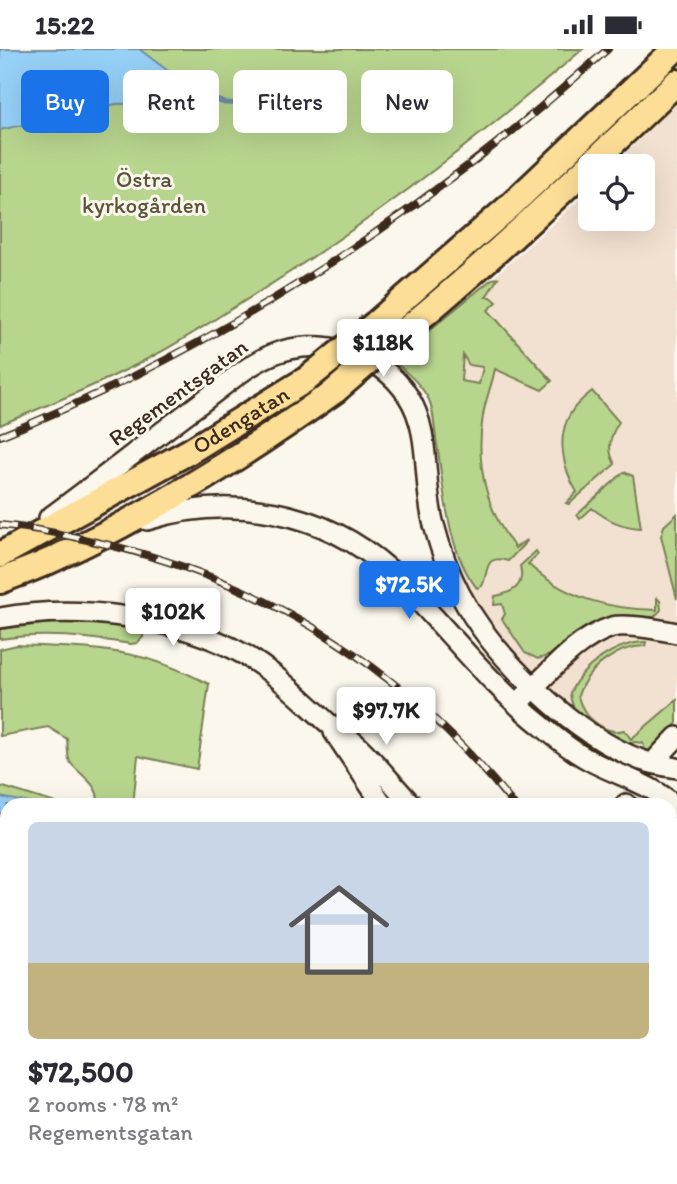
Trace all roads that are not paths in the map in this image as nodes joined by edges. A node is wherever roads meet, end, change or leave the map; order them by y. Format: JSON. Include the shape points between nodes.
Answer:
{"nodes":[{"id":1,"x":675,"y":49,"type":"edge"},
{"id":2,"x":677,"y":82,"type":"edge"},
{"id":3,"x":112,"y":530,"type":"junction"},
{"id":4,"x":0,"y":555,"type":"edge"},
{"id":5,"x":0,"y":581,"type":"edge"},
{"id":6,"x":0,"y":618,"type":"edge"},
{"id":7,"x":677,"y":633,"type":"edge"},
{"id":8,"x":533,"y":688,"type":"junction"},
{"id":9,"x":515,"y":705,"type":"junction"},
{"id":10,"x":330,"y":725,"type":"junction"},
{"id":11,"x":677,"y":737,"type":"edge"},
{"id":12,"x":658,"y":757,"type":"tunnel mouth"},
{"id":13,"x":677,"y":768,"type":"edge"},
{"id":14,"x":378,"y":798,"type":"edge"},
{"id":15,"x":406,"y":798,"type":"edge"},
{"id":16,"x":665,"y":798,"type":"edge"}],
"edges":[{"from":1,"to":4,"type":"main road","name":"Odengatan","bridge":true,"via":[[510,206],[307,379],[190,451]]},
{"from":2,"to":3,"type":"main road","name":"Odengatan","bridge":true,"via":[[451,293],[336,390],[273,435]]},
{"from":3,"to":5,"type":"main road","name":"Odengatan"},
{"from":3,"to":9,"type":"street","via":[[175,511],[212,507],[280,512],[310,523],[364,550],[391,571]]},
{"from":4,"to":8,"type":"street","name":"Regementsgatan","via":[[269,355],[331,347],[382,370],[408,396],[422,437],[433,522],[445,559],[488,637]]},
{"from":6,"to":10,"type":"street","via":[[102,613],[181,629],[244,655],[298,692]]},
{"from":7,"to":8,"type":"street","via":[[615,626],[575,649]]},
{"from":8,"to":9,"type":"street"},
{"from":8,"to":13,"type":"street","name":"Regementsgatan","via":[[565,715],[629,755]]},
{"from":9,"to":16,"type":"street","via":[[587,759]]},
{"from":10,"to":14,"type":"street"},
{"from":10,"to":15,"type":"street","via":[[357,745]]},
{"from":11,"to":12,"type":"street"}]}
